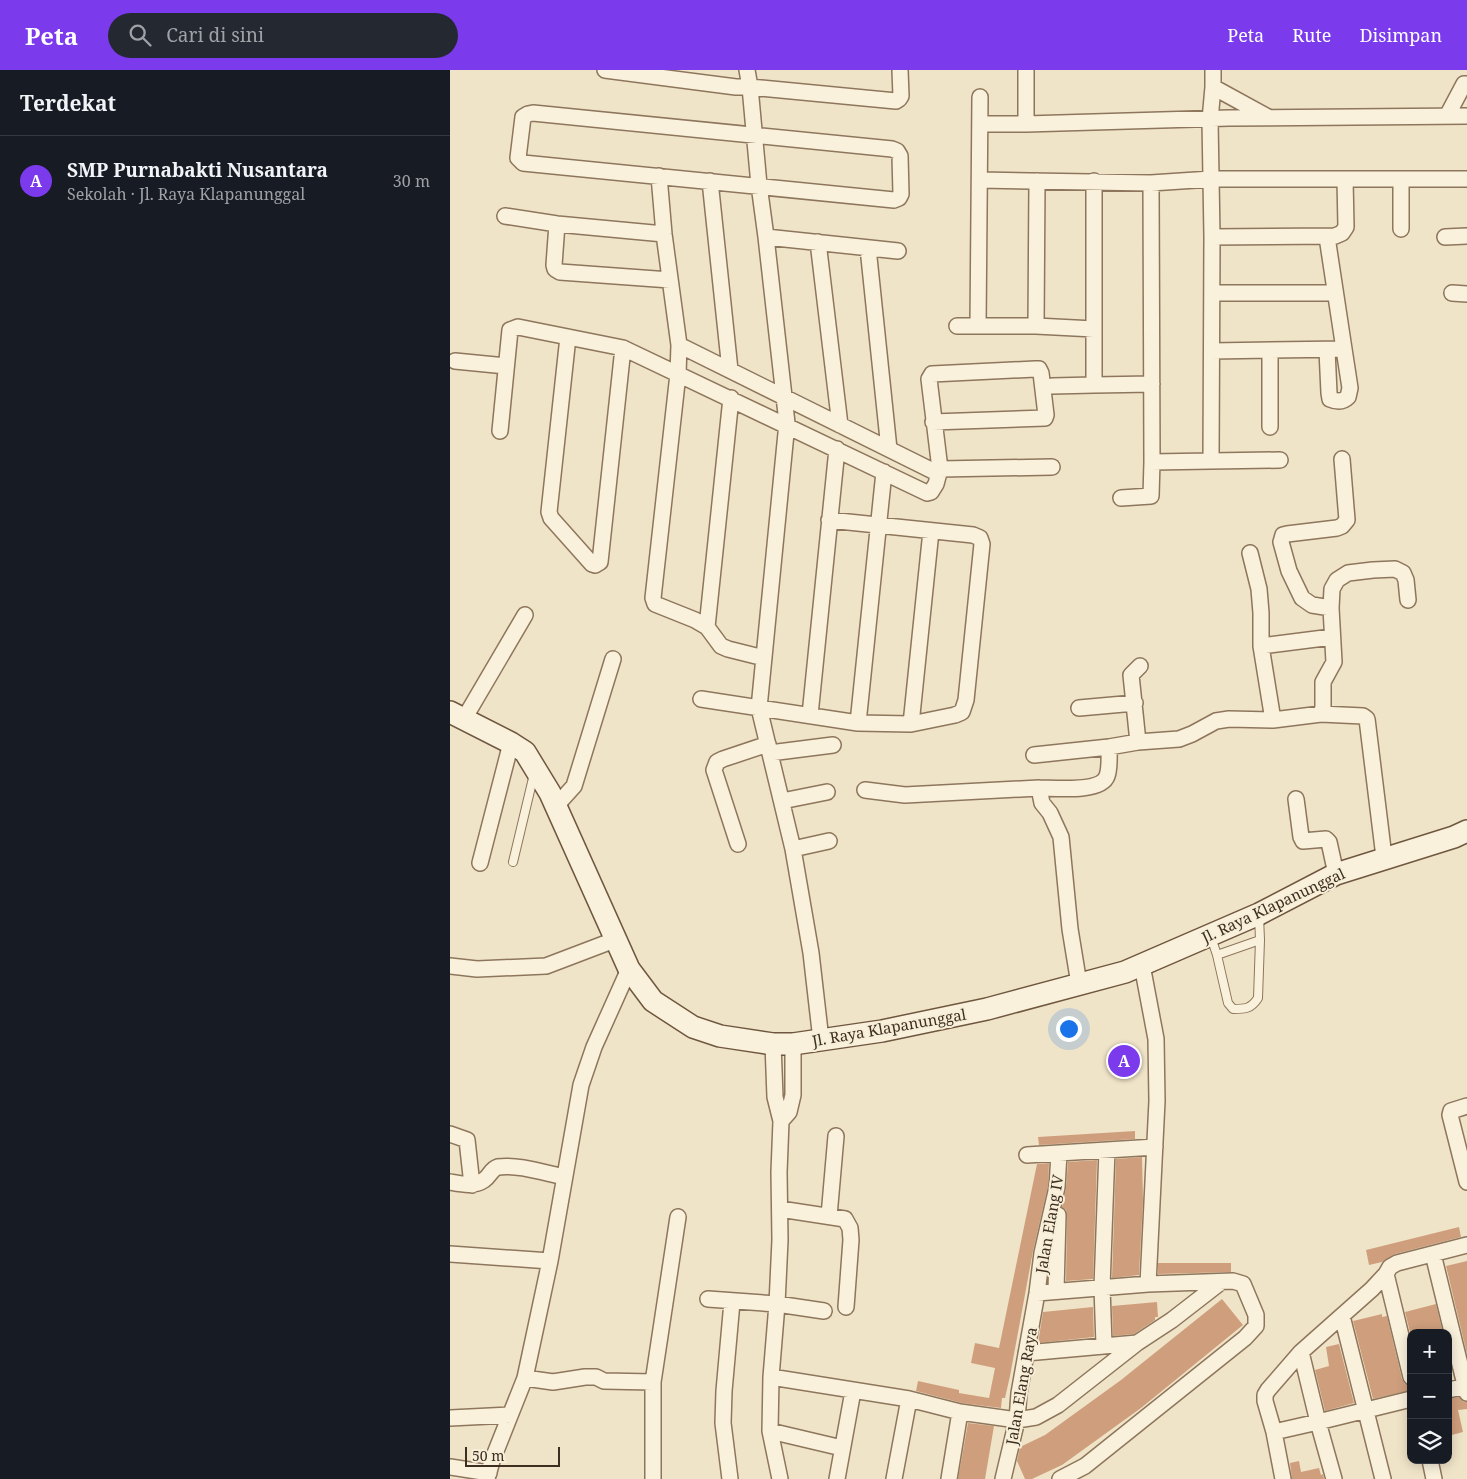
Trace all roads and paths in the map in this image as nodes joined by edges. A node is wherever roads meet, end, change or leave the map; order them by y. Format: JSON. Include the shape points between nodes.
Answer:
{"nodes":[{"id":1,"x":605,"y":70,"type":"edge"},
{"id":2,"x":747,"y":70,"type":"edge"},
{"id":3,"x":900,"y":70,"type":"edge"},
{"id":4,"x":1026,"y":70,"type":"edge"},
{"id":5,"x":1213,"y":70,"type":"edge"},
{"id":6,"x":1467,"y":84,"type":"edge"},
{"id":7,"x":750,"y":87,"type":"junction"},
{"id":8,"x":1213,"y":87,"type":"junction"},
{"id":9,"x":980,"y":97,"type":"dead end"},
{"id":10,"x":1447,"y":116,"type":"junction"},
{"id":11,"x":1467,"y":116,"type":"edge"},
{"id":12,"x":1270,"y":118,"type":"junction"},
{"id":13,"x":1210,"y":120,"type":"junction"},
{"id":14,"x":981,"y":124,"type":"junction"},
{"id":15,"x":1026,"y":124,"type":"junction"},
{"id":16,"x":754,"y":135,"type":"junction"},
{"id":17,"x":659,"y":176,"type":"junction"},
{"id":18,"x":1211,"y":179,"type":"junction"},
{"id":19,"x":1345,"y":179,"type":"junction"},
{"id":20,"x":1401,"y":179,"type":"junction"},
{"id":21,"x":1467,"y":179,"type":"edge"},
{"id":22,"x":980,"y":180,"type":"junction"},
{"id":23,"x":710,"y":181,"type":"junction"},
{"id":24,"x":1037,"y":181,"type":"junction"},
{"id":25,"x":1094,"y":182,"type":"junction"},
{"id":26,"x":1151,"y":183,"type":"junction"},
{"id":27,"x":759,"y":186,"type":"junction"},
{"id":28,"x":504,"y":216,"type":"dead end"},
{"id":29,"x":557,"y":224,"type":"junction"},
{"id":30,"x":1402,"y":229,"type":"dead end"},
{"id":31,"x":664,"y":234,"type":"junction"},
{"id":32,"x":1446,"y":236,"type":"dead end"},
{"id":33,"x":1467,"y":236,"type":"edge"},
{"id":34,"x":766,"y":237,"type":"junction"},
{"id":35,"x":1212,"y":237,"type":"junction"},
{"id":36,"x":1327,"y":237,"type":"junction"},
{"id":37,"x":818,"y":242,"type":"junction"},
{"id":38,"x":868,"y":248,"type":"junction"},
{"id":39,"x":898,"y":251,"type":"dead end"},
{"id":40,"x":670,"y":280,"type":"junction"},
{"id":41,"x":1212,"y":293,"type":"junction"},
{"id":42,"x":1335,"y":293,"type":"junction"},
{"id":43,"x":1452,"y":293,"type":"dead end"},
{"id":44,"x":1467,"y":294,"type":"edge"},
{"id":45,"x":957,"y":326,"type":"dead end"},
{"id":46,"x":978,"y":326,"type":"junction"},
{"id":47,"x":1036,"y":326,"type":"junction"},
{"id":48,"x":1094,"y":329,"type":"junction"},
{"id":49,"x":568,"y":337,"type":"junction"},
{"id":50,"x":678,"y":346,"type":"junction"},
{"id":51,"x":624,"y":348,"type":"junction"},
{"id":52,"x":1327,"y":350,"type":"junction"},
{"id":53,"x":1344,"y":350,"type":"junction"},
{"id":54,"x":1212,"y":351,"type":"junction"},
{"id":55,"x":1270,"y":351,"type":"junction"},
{"id":56,"x":455,"y":361,"type":"dead end"},
{"id":57,"x":506,"y":366,"type":"junction"},
{"id":58,"x":730,"y":370,"type":"junction"},
{"id":59,"x":678,"y":374,"type":"junction"},
{"id":60,"x":1152,"y":384,"type":"junction"},
{"id":61,"x":1094,"y":385,"type":"junction"},
{"id":62,"x":1052,"y":386,"type":"dead end"},
{"id":63,"x":731,"y":398,"type":"junction"},
{"id":64,"x":785,"y":401,"type":"junction"},
{"id":65,"x":934,"y":422,"type":"junction"},
{"id":66,"x":786,"y":424,"type":"junction"},
{"id":67,"x":840,"y":425,"type":"junction"},
{"id":68,"x":1270,"y":427,"type":"dead end"},
{"id":69,"x":500,"y":431,"type":"dead end"},
{"id":70,"x":837,"y":449,"type":"junction"},
{"id":71,"x":889,"y":449,"type":"junction"},
{"id":72,"x":1342,"y":459,"type":"dead end"},
{"id":73,"x":1280,"y":460,"type":"dead end"},
{"id":74,"x":1211,"y":461,"type":"junction"},
{"id":75,"x":1152,"y":462,"type":"junction"},
{"id":76,"x":1052,"y":468,"type":"dead end"},
{"id":77,"x":884,"y":472,"type":"junction"},
{"id":78,"x":940,"y":472,"type":"junction"},
{"id":79,"x":1121,"y":498,"type":"dead end"},
{"id":80,"x":828,"y":520,"type":"junction"},
{"id":81,"x":879,"y":526,"type":"junction"},
{"id":82,"x":930,"y":531,"type":"junction"},
{"id":83,"x":1250,"y":553,"type":"dead end"},
{"id":84,"x":1408,"y":600,"type":"dead end"},
{"id":85,"x":1331,"y":608,"type":"junction"},
{"id":86,"x":525,"y":615,"type":"dead end"},
{"id":87,"x":708,"y":627,"type":"junction"},
{"id":88,"x":1332,"y":636,"type":"junction"},
{"id":89,"x":1261,"y":646,"type":"junction"},
{"id":90,"x":613,"y":658,"type":"dead end"},
{"id":91,"x":764,"y":658,"type":"junction"},
{"id":92,"x":1140,"y":666,"type":"dead end"},
{"id":93,"x":701,"y":699,"type":"dead end"},
{"id":94,"x":1135,"y":703,"type":"junction"},
{"id":95,"x":759,"y":708,"type":"junction"},
{"id":96,"x":1078,"y":708,"type":"dead end"},
{"id":97,"x":1321,"y":714,"type":"junction"},
{"id":98,"x":457,"y":715,"type":"edge"},
{"id":99,"x":810,"y":715,"type":"junction"},
{"id":100,"x":1273,"y":720,"type":"junction"},
{"id":101,"x":858,"y":722,"type":"junction"},
{"id":102,"x":912,"y":724,"type":"junction"},
{"id":103,"x":511,"y":742,"type":"junction"},
{"id":104,"x":1138,"y":742,"type":"junction"},
{"id":105,"x":833,"y":745,"type":"dead end"},
{"id":106,"x":1109,"y":747,"type":"junction"},
{"id":107,"x":769,"y":748,"type":"junction"},
{"id":108,"x":1034,"y":755,"type":"dead end"},
{"id":109,"x":536,"y":767,"type":"junction"},
{"id":110,"x":1039,"y":788,"type":"junction"},
{"id":111,"x":865,"y":790,"type":"dead end"},
{"id":112,"x":827,"y":792,"type":"dead end"},
{"id":113,"x":1296,"y":799,"type":"dead end"},
{"id":114,"x":782,"y":801,"type":"junction"},
{"id":115,"x":556,"y":806,"type":"junction"},
{"id":116,"x":1467,"y":831,"type":"edge"},
{"id":117,"x":830,"y":840,"type":"dead end"},
{"id":118,"x":738,"y":844,"type":"dead end"},
{"id":119,"x":792,"y":848,"type":"junction"},
{"id":120,"x":1384,"y":857,"type":"junction"},
{"id":121,"x":513,"y":862,"type":"dead end"},
{"id":122,"x":480,"y":863,"type":"dead end"},
{"id":123,"x":1336,"y":874,"type":"junction"},
{"id":124,"x":1259,"y":914,"type":"junction"},
{"id":125,"x":1210,"y":935,"type":"junction"},
{"id":126,"x":617,"y":939,"type":"junction"},
{"id":127,"x":1260,"y":940,"type":"junction"},
{"id":128,"x":1217,"y":955,"type":"junction"},
{"id":129,"x":450,"y":966,"type":"edge"},
{"id":130,"x":1142,"y":966,"type":"junction"},
{"id":131,"x":629,"y":969,"type":"junction"},
{"id":132,"x":1079,"y":984,"type":"junction"},
{"id":133,"x":821,"y":1040,"type":"junction"},
{"id":134,"x":783,"y":1044,"type":"junction"},
{"id":135,"x":1467,"y":1106,"type":"edge"},
{"id":136,"x":450,"y":1134,"type":"edge"},
{"id":137,"x":836,"y":1136,"type":"dead end"},
{"id":138,"x":1155,"y":1147,"type":"junction"},
{"id":139,"x":1107,"y":1150,"type":"junction"},
{"id":140,"x":1059,"y":1154,"type":"junction"},
{"id":141,"x":1027,"y":1155,"type":"dead end"},
{"id":142,"x":564,"y":1178,"type":"junction"},
{"id":143,"x":450,"y":1182,"type":"edge"},
{"id":144,"x":1467,"y":1182,"type":"edge"},
{"id":145,"x":472,"y":1185,"type":"junction"},
{"id":146,"x":1056,"y":1187,"type":"junction"},
{"id":147,"x":780,"y":1209,"type":"junction"},
{"id":148,"x":829,"y":1216,"type":"junction"},
{"id":149,"x":678,"y":1217,"type":"dead end"},
{"id":150,"x":1467,"y":1245,"type":"edge"},
{"id":151,"x":450,"y":1254,"type":"edge"},
{"id":152,"x":1433,"y":1254,"type":"junction"},
{"id":153,"x":550,"y":1261,"type":"junction"},
{"id":154,"x":1386,"y":1274,"type":"junction"},
{"id":155,"x":1221,"y":1282,"type":"junction"},
{"id":156,"x":1148,"y":1284,"type":"junction"},
{"id":157,"x":1102,"y":1287,"type":"junction"},
{"id":158,"x":1056,"y":1291,"type":"junction"},
{"id":159,"x":1037,"y":1293,"type":"junction"},
{"id":160,"x":708,"y":1299,"type":"dead end"},
{"id":161,"x":732,"y":1302,"type":"junction"},
{"id":162,"x":777,"y":1304,"type":"junction"},
{"id":163,"x":846,"y":1307,"type":"dead end"},
{"id":164,"x":824,"y":1310,"type":"dead end"},
{"id":165,"x":1342,"y":1316,"type":"junction"},
{"id":166,"x":1136,"y":1343,"type":"junction"},
{"id":167,"x":1104,"y":1345,"type":"junction"},
{"id":168,"x":1301,"y":1352,"type":"junction"},
{"id":169,"x":1026,"y":1353,"type":"junction"},
{"id":170,"x":1410,"y":1374,"type":"edge"},
{"id":171,"x":771,"y":1377,"type":"junction"},
{"id":172,"x":525,"y":1378,"type":"junction"},
{"id":173,"x":653,"y":1382,"type":"junction"},
{"id":174,"x":1466,"y":1388,"type":"edge"},
{"id":175,"x":1452,"y":1390,"type":"edge"},
{"id":176,"x":853,"y":1391,"type":"junction"},
{"id":177,"x":909,"y":1399,"type":"junction"},
{"id":178,"x":1407,"y":1400,"type":"edge"},
{"id":179,"x":1366,"y":1410,"type":"junction"},
{"id":180,"x":960,"y":1412,"type":"junction"},
{"id":181,"x":510,"y":1415,"type":"junction"},
{"id":182,"x":450,"y":1418,"type":"edge"},
{"id":183,"x":1017,"y":1420,"type":"junction"},
{"id":184,"x":1318,"y":1422,"type":"junction"},
{"id":185,"x":770,"y":1431,"type":"junction"},
{"id":186,"x":1274,"y":1432,"type":"junction"},
{"id":187,"x":842,"y":1448,"type":"junction"},
{"id":188,"x":1431,"y":1464,"type":"edge"},
{"id":189,"x":450,"y":1466,"type":"edge"},
{"id":190,"x":488,"y":1476,"type":"edge"},
{"id":191,"x":653,"y":1479,"type":"edge"},
{"id":192,"x":730,"y":1479,"type":"edge"},
{"id":193,"x":780,"y":1479,"type":"edge"},
{"id":194,"x":837,"y":1479,"type":"edge"},
{"id":195,"x":894,"y":1479,"type":"edge"},
{"id":196,"x":949,"y":1479,"type":"edge"},
{"id":197,"x":1003,"y":1479,"type":"edge"},
{"id":198,"x":1060,"y":1479,"type":"edge"},
{"id":199,"x":1283,"y":1479,"type":"edge"},
{"id":200,"x":1334,"y":1479,"type":"edge"},
{"id":201,"x":1383,"y":1479,"type":"edge"},
{"id":202,"x":1434,"y":1479,"type":"edge"}],
"edges":[{"from":1,"to":7,"type":"street"},
{"from":2,"to":7,"type":"street"},
{"from":3,"to":7,"type":"street","via":[[901,96],[896,101]]},
{"from":4,"to":15,"type":"street"},
{"from":5,"to":8,"type":"street"},
{"from":6,"to":10,"type":"street","via":[[1464,84]]},
{"from":7,"to":16,"type":"street"},
{"from":8,"to":12,"type":"street"},
{"from":8,"to":13,"type":"street"},
{"from":9,"to":14,"type":"street"},
{"from":10,"to":11,"type":"street"},
{"from":10,"to":12,"type":"street"},
{"from":12,"to":13,"type":"street"},
{"from":13,"to":15,"type":"street"},
{"from":13,"to":18,"type":"street"},
{"from":14,"to":15,"type":"street"},
{"from":14,"to":22,"type":"street"},
{"from":16,"to":17,"type":"street","via":[[534,113],[523,117],[518,158],[523,162]]},
{"from":16,"to":27,"type":"street"},
{"from":16,"to":27,"type":"street","via":[[892,148],[900,156],[901,194],[894,200]]},
{"from":17,"to":23,"type":"street"},
{"from":17,"to":31,"type":"street"},
{"from":18,"to":19,"type":"street"},
{"from":18,"to":26,"type":"street"},
{"from":18,"to":35,"type":"street"},
{"from":19,"to":20,"type":"street"},
{"from":19,"to":36,"type":"street","via":[[1346,227],[1342,232]]},
{"from":20,"to":21,"type":"street"},
{"from":20,"to":30,"type":"street"},
{"from":22,"to":24,"type":"street"},
{"from":22,"to":46,"type":"street"},
{"from":23,"to":27,"type":"street"},
{"from":23,"to":58,"type":"street"},
{"from":24,"to":25,"type":"street"},
{"from":24,"to":47,"type":"street"},
{"from":25,"to":26,"type":"street"},
{"from":25,"to":48,"type":"street"},
{"from":26,"to":60,"type":"street"},
{"from":27,"to":34,"type":"street"},
{"from":28,"to":29,"type":"street"},
{"from":29,"to":31,"type":"street"},
{"from":29,"to":40,"type":"street","via":[[554,265],[560,272]]},
{"from":31,"to":40,"type":"street"},
{"from":32,"to":33,"type":"street"},
{"from":34,"to":37,"type":"street"},
{"from":34,"to":64,"type":"street"},
{"from":35,"to":36,"type":"street"},
{"from":35,"to":41,"type":"street"},
{"from":36,"to":42,"type":"street"},
{"from":37,"to":38,"type":"street"},
{"from":37,"to":67,"type":"street"},
{"from":38,"to":39,"type":"street"},
{"from":38,"to":71,"type":"street"},
{"from":40,"to":50,"type":"street"},
{"from":41,"to":42,"type":"street"},
{"from":41,"to":54,"type":"street"},
{"from":42,"to":53,"type":"street"},
{"from":43,"to":44,"type":"street"},
{"from":45,"to":46,"type":"street"},
{"from":46,"to":47,"type":"street"},
{"from":47,"to":48,"type":"street"},
{"from":48,"to":61,"type":"street"},
{"from":49,"to":51,"type":"street"},
{"from":49,"to":51,"type":"street","via":[[549,512],[595,565],[600,562]]},
{"from":49,"to":57,"type":"street","via":[[514,327],[510,330]]},
{"from":50,"to":58,"type":"street"},
{"from":50,"to":59,"type":"street"},
{"from":51,"to":59,"type":"street"},
{"from":52,"to":53,"type":"street"},
{"from":52,"to":53,"type":"street","via":[[1330,399],[1345,401],[1350,388]]},
{"from":52,"to":55,"type":"street"},
{"from":54,"to":55,"type":"street"},
{"from":54,"to":74,"type":"street"},
{"from":55,"to":68,"type":"street"},
{"from":56,"to":57,"type":"street"},
{"from":57,"to":69,"type":"street"},
{"from":58,"to":64,"type":"street"},
{"from":59,"to":63,"type":"street"},
{"from":59,"to":87,"type":"street","via":[[653,598],[655,604]]},
{"from":60,"to":61,"type":"street"},
{"from":60,"to":75,"type":"street"},
{"from":61,"to":62,"type":"street"},
{"from":63,"to":66,"type":"street"},
{"from":63,"to":87,"type":"street"},
{"from":64,"to":66,"type":"street"},
{"from":64,"to":67,"type":"street"},
{"from":65,"to":65,"type":"street","via":[[929,379],[934,373],[1035,368],[1041,372],[1045,418]]},
{"from":65,"to":78,"type":"street"},
{"from":66,"to":70,"type":"street"},
{"from":66,"to":91,"type":"street"},
{"from":67,"to":71,"type":"street"},
{"from":70,"to":77,"type":"street"},
{"from":70,"to":80,"type":"street"},
{"from":71,"to":78,"type":"street"},
{"from":72,"to":85,"type":"street","via":[[1347,520],[1337,528],[1284,535],[1281,542],[1302,598],[1312,605]]},
{"from":73,"to":74,"type":"street"},
{"from":74,"to":75,"type":"street"},
{"from":75,"to":79,"type":"street","via":[[1151,496]]},
{"from":76,"to":78,"type":"street"},
{"from":77,"to":78,"type":"street","via":[[927,493],[936,484]]},
{"from":77,"to":81,"type":"street"},
{"from":80,"to":81,"type":"street"},
{"from":80,"to":99,"type":"street"},
{"from":81,"to":82,"type":"street"},
{"from":81,"to":101,"type":"street"},
{"from":82,"to":102,"type":"street"},
{"from":82,"to":102,"type":"street","via":[[973,535],[980,538],[982,544],[966,700],[962,712]]},
{"from":83,"to":89,"type":"street","via":[[1259,589]]},
{"from":84,"to":85,"type":"street","via":[[1403,572],[1373,570],[1348,574],[1337,580],[1332,589]]},
{"from":85,"to":88,"type":"street"},
{"from":86,"to":98,"type":"street"},
{"from":87,"to":91,"type":"street","via":[[721,646]]},
{"from":88,"to":89,"type":"street"},
{"from":88,"to":97,"type":"street","via":[[1334,662],[1324,682]]},
{"from":89,"to":100,"type":"street"},
{"from":90,"to":115,"type":"street","via":[[574,786]]},
{"from":91,"to":95,"type":"street"},
{"from":92,"to":94,"type":"street","via":[[1131,675]]},
{"from":93,"to":95,"type":"street"},
{"from":94,"to":96,"type":"street"},
{"from":94,"to":104,"type":"street"},
{"from":95,"to":99,"type":"street"},
{"from":95,"to":107,"type":"street"},
{"from":97,"to":100,"type":"street"},
{"from":97,"to":120,"type":"street","via":[[1363,716],[1367,719]]},
{"from":98,"to":103,"type":"street","name":"Jl. Raya Klapanunggal"},
{"from":99,"to":101,"type":"street"},
{"from":100,"to":104,"type":"street","via":[[1216,721],[1179,739]]},
{"from":101,"to":102,"type":"street"},
{"from":103,"to":109,"type":"street","name":"Jl. Raya Klapanunggal","via":[[525,752]]},
{"from":103,"to":122,"type":"street"},
{"from":104,"to":106,"type":"street"},
{"from":105,"to":107,"type":"street"},
{"from":106,"to":108,"type":"street"},
{"from":106,"to":110,"type":"street","via":[[1108,775],[1103,782],[1092,787]]},
{"from":107,"to":114,"type":"street"},
{"from":107,"to":118,"type":"street","via":[[723,759],[717,762],[714,770]]},
{"from":109,"to":115,"type":"street","name":"Jl. Raya Klapanunggal"},
{"from":109,"to":121,"type":"lane"},
{"from":110,"to":111,"type":"street","via":[[905,795]]},
{"from":110,"to":132,"type":"street","via":[[1042,803],[1061,837]]},
{"from":112,"to":114,"type":"street"},
{"from":113,"to":123,"type":"street","via":[[1302,838],[1304,841],[1326,839],[1329,842]]},
{"from":114,"to":119,"type":"street"},
{"from":115,"to":126,"type":"street","name":"Jl. Raya Klapanunggal"},
{"from":116,"to":120,"type":"street","name":"Jl. Raya Klapanunggal"},
{"from":117,"to":119,"type":"street"},
{"from":119,"to":133,"type":"street","via":[[811,953]]},
{"from":120,"to":123,"type":"street","name":"Jl. Raya Klapanunggal"},
{"from":123,"to":124,"type":"street","name":"Jl. Raya Klapanunggal"},
{"from":124,"to":125,"type":"street","name":"Jl. Raya Klapanunggal"},
{"from":124,"to":127,"type":"lane"},
{"from":125,"to":128,"type":"lane"},
{"from":125,"to":130,"type":"street","name":"Jl. Raya Klapanunggal"},
{"from":126,"to":129,"type":"street","via":[[546,966],[477,969]]},
{"from":126,"to":131,"type":"street","name":"Jl. Raya Klapanunggal"},
{"from":127,"to":128,"type":"lane"},
{"from":127,"to":128,"type":"lane","via":[[1258,998],[1254,1005],[1244,1009],[1233,1009],[1228,1003]]},
{"from":130,"to":132,"type":"street","name":"Jl. Raya Klapanunggal"},
{"from":130,"to":138,"type":"street","via":[[1156,1039]]},
{"from":131,"to":134,"type":"street","name":"Jl. Raya Klapanunggal","via":[[653,1001],[693,1027],[720,1036]]},
{"from":131,"to":142,"type":"street","via":[[594,1047],[581,1085]]},
{"from":132,"to":133,"type":"street","name":"Jl. Raya Klapanunggal","via":[[987,1010],[882,1032]]},
{"from":133,"to":134,"type":"street","name":"Jl. Raya Klapanunggal"},
{"from":134,"to":147,"type":"street","via":[[793,1095],[789,1112],[781,1121]]},
{"from":135,"to":144,"type":"street","via":[[1451,1111],[1450,1115]]},
{"from":136,"to":145,"type":"street","via":[[467,1140]]},
{"from":137,"to":148,"type":"street"},
{"from":138,"to":139,"type":"street"},
{"from":138,"to":156,"type":"street"},
{"from":139,"to":140,"type":"street"},
{"from":139,"to":157,"type":"street"},
{"from":140,"to":141,"type":"street"},
{"from":140,"to":146,"type":"street","name":"Jalan Elang IV"},
{"from":142,"to":145,"type":"street","via":[[500,1167],[484,1181]]},
{"from":142,"to":153,"type":"street"},
{"from":143,"to":145,"type":"street"},
{"from":146,"to":158,"type":"street"},
{"from":146,"to":159,"type":"street","name":"Jalan Elang IV"},
{"from":147,"to":148,"type":"street"},
{"from":147,"to":162,"type":"street"},
{"from":148,"to":163,"type":"street","via":[[844,1219],[850,1228]]},
{"from":149,"to":173,"type":"street"},
{"from":150,"to":152,"type":"street"},
{"from":151,"to":153,"type":"street"},
{"from":152,"to":154,"type":"street","via":[[1397,1263],[1390,1266]]},
{"from":152,"to":174,"type":"street"},
{"from":153,"to":172,"type":"street"},
{"from":154,"to":165,"type":"street"},
{"from":154,"to":170,"type":"street"},
{"from":155,"to":156,"type":"street"},
{"from":155,"to":166,"type":"street"},
{"from":155,"to":198,"type":"street","via":[[1243,1284],[1256,1314],[1256,1326],[1251,1334],[1085,1466]]},
{"from":156,"to":157,"type":"street"},
{"from":157,"to":158,"type":"street"},
{"from":157,"to":167,"type":"street"},
{"from":158,"to":159,"type":"street"},
{"from":159,"to":169,"type":"street","name":"Jalan Elang Raya"},
{"from":160,"to":161,"type":"street"},
{"from":161,"to":162,"type":"street"},
{"from":161,"to":192,"type":"street","via":[[724,1391]]},
{"from":162,"to":164,"type":"street"},
{"from":162,"to":171,"type":"street"},
{"from":165,"to":168,"type":"street"},
{"from":165,"to":179,"type":"street"},
{"from":166,"to":167,"type":"street"},
{"from":166,"to":183,"type":"street","via":[[1058,1405],[1036,1417]]},
{"from":167,"to":169,"type":"street"},
{"from":168,"to":184,"type":"street"},
{"from":168,"to":186,"type":"street","via":[[1265,1395]]},
{"from":169,"to":183,"type":"street","name":"Jalan Elang Raya"},
{"from":171,"to":176,"type":"street"},
{"from":171,"to":185,"type":"street"},
{"from":172,"to":173,"type":"street","via":[[553,1382],[596,1377],[604,1381]]},
{"from":172,"to":181,"type":"street"},
{"from":173,"to":191,"type":"street"},
{"from":174,"to":175,"type":"street"},
{"from":176,"to":177,"type":"street"},
{"from":176,"to":187,"type":"street"},
{"from":177,"to":180,"type":"street"},
{"from":177,"to":195,"type":"street"},
{"from":178,"to":179,"type":"street"},
{"from":179,"to":184,"type":"street"},
{"from":179,"to":201,"type":"street"},
{"from":180,"to":183,"type":"street"},
{"from":180,"to":196,"type":"street"},
{"from":181,"to":182,"type":"street"},
{"from":181,"to":190,"type":"street"},
{"from":183,"to":197,"type":"street","name":"Jalan Elang Raya"},
{"from":184,"to":186,"type":"street"},
{"from":184,"to":200,"type":"street"},
{"from":185,"to":187,"type":"street"},
{"from":185,"to":193,"type":"street"},
{"from":186,"to":199,"type":"street"},
{"from":187,"to":194,"type":"street"},
{"from":188,"to":202,"type":"street"},
{"from":189,"to":190,"type":"street"}]}
